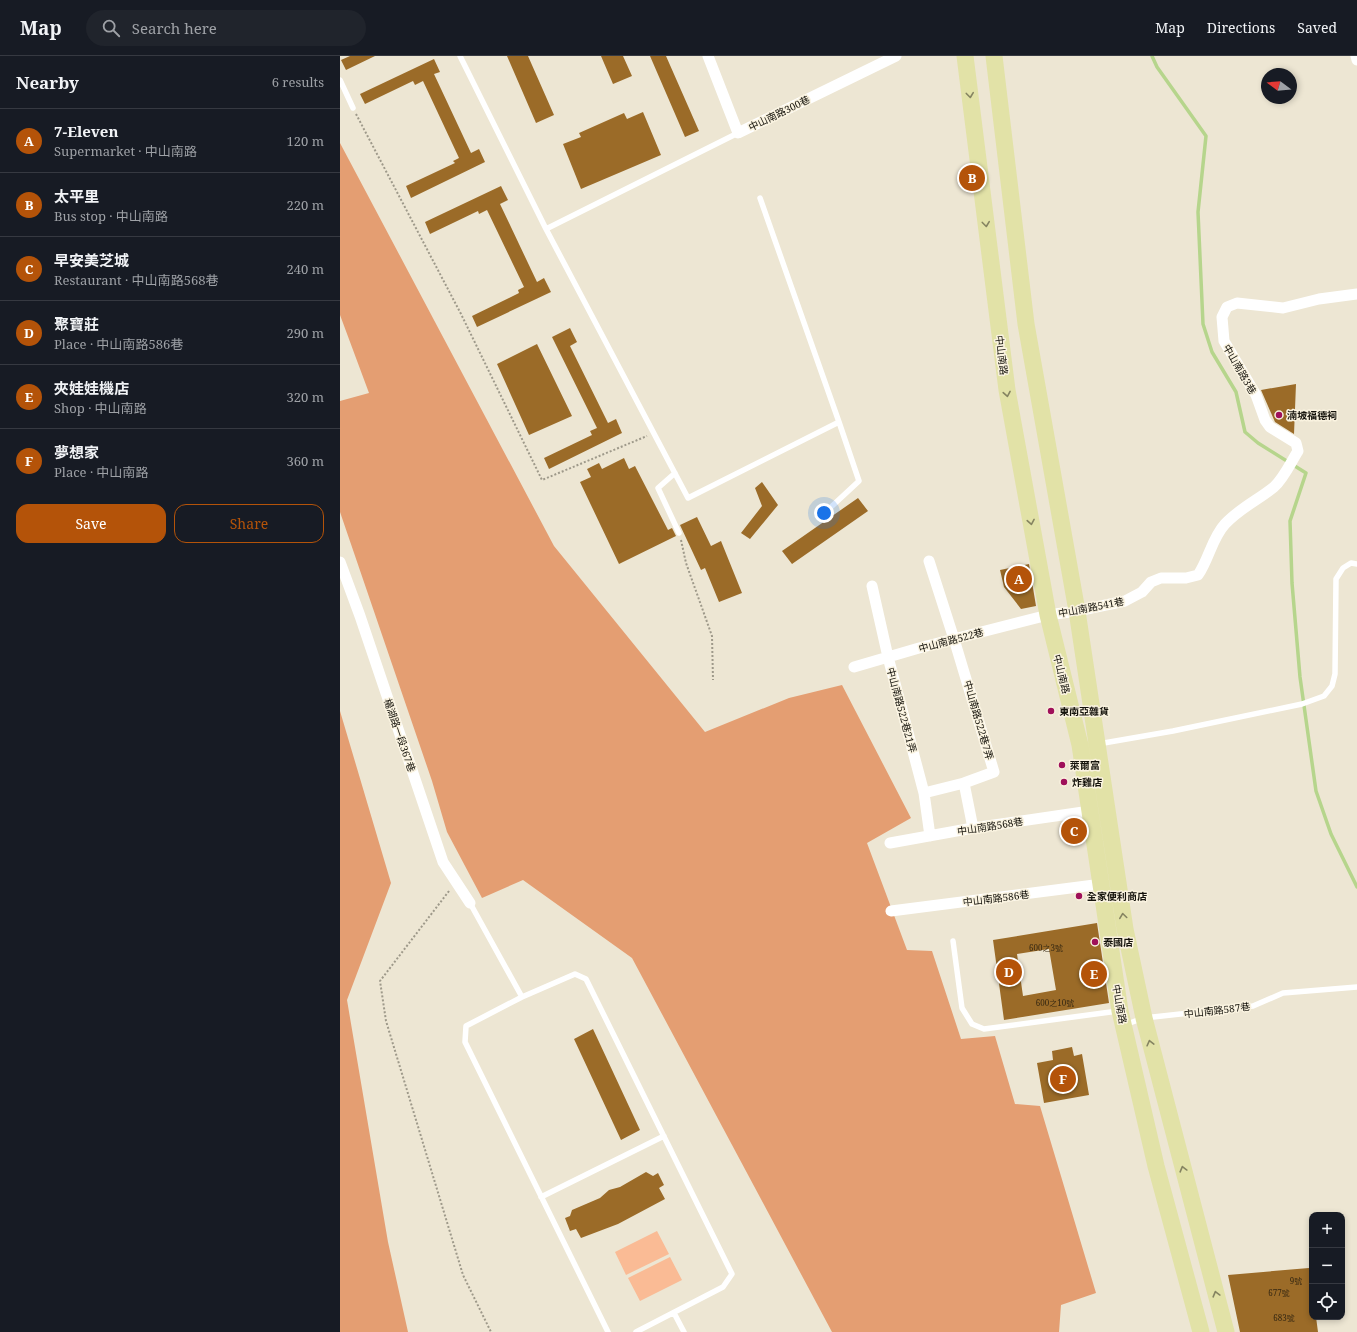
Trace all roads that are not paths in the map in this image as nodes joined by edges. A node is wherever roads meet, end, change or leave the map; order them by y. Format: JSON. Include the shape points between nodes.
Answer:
{"nodes":[{"id":1,"x":460,"y":56,"type":"edge"},
{"id":2,"x":708,"y":56,"type":"edge"},
{"id":3,"x":896,"y":56,"type":"edge"},
{"id":4,"x":966,"y":56,"type":"edge"},
{"id":5,"x":994,"y":56,"type":"edge"},
{"id":6,"x":1356,"y":56,"type":"edge"},
{"id":7,"x":1357,"y":60,"type":"edge"},
{"id":8,"x":340,"y":80,"type":"edge"},
{"id":9,"x":353,"y":108,"type":"road end"},
{"id":10,"x":738,"y":133,"type":"junction"},
{"id":11,"x":760,"y":198,"type":"dead end"},
{"id":12,"x":546,"y":229,"type":"junction"},
{"id":13,"x":1357,"y":294,"type":"edge"},
{"id":14,"x":840,"y":422,"type":"junction"},
{"id":15,"x":675,"y":473,"type":"junction"},
{"id":16,"x":1275,"y":486,"type":"joint"},
{"id":17,"x":831,"y":506,"type":"dead end"},
{"id":18,"x":679,"y":533,"type":"road end"},
{"id":19,"x":929,"y":561,"type":"dead end"},
{"id":20,"x":340,"y":562,"type":"edge"},
{"id":21,"x":1357,"y":564,"type":"edge"},
{"id":22,"x":872,"y":586,"type":"dead end"},
{"id":23,"x":1077,"y":611,"type":"junction"},
{"id":24,"x":1048,"y":615,"type":"junction"},
{"id":25,"x":954,"y":638,"type":"junction"},
{"id":26,"x":888,"y":657,"type":"junction"},
{"id":27,"x":854,"y":667,"type":"dead end"},
{"id":28,"x":1089,"y":745,"type":"junction"},
{"id":29,"x":964,"y":783,"type":"junction"},
{"id":30,"x":924,"y":793,"type":"junction"},
{"id":31,"x":1090,"y":812,"type":"junction"},
{"id":32,"x":973,"y":828,"type":"junction"},
{"id":33,"x":930,"y":836,"type":"junction"},
{"id":34,"x":890,"y":843,"type":"dead end"},
{"id":35,"x":1102,"y":884,"type":"junction"},
{"id":36,"x":470,"y":903,"type":"joint"},
{"id":37,"x":891,"y":911,"type":"dead end"},
{"id":38,"x":953,"y":941,"type":"dead end"},
{"id":39,"x":1357,"y":987,"type":"edge"},
{"id":40,"x":522,"y":997,"type":"junction"},
{"id":41,"x":1122,"y":1018,"type":"junction"},
{"id":42,"x":1144,"y":1018,"type":"junction"},
{"id":43,"x":664,"y":1136,"type":"junction"},
{"id":44,"x":541,"y":1196,"type":"junction"},
{"id":45,"x":674,"y":1313,"type":"junction"},
{"id":46,"x":608,"y":1332,"type":"edge"},
{"id":47,"x":636,"y":1332,"type":"edge"},
{"id":48,"x":684,"y":1332,"type":"edge"},
{"id":49,"x":1201,"y":1332,"type":"edge"},
{"id":50,"x":1226,"y":1332,"type":"edge"}],
"edges":[{"from":1,"to":12,"type":"lane"},
{"from":2,"to":10,"type":"street","name":"中山南路300巷"},
{"from":3,"to":10,"type":"street","name":"中山南路300巷"},
{"from":4,"to":24,"type":"main road","name":"中山南路","one_way":true,"via":[[1006,390]]},
{"from":5,"to":23,"type":"main road","name":"中山南路","via":[[1026,324]]},
{"from":6,"to":7,"type":"street"},
{"from":8,"to":9,"type":"lane"},
{"from":10,"to":12,"type":"lane"},
{"from":11,"to":14,"type":"lane"},
{"from":12,"to":15,"type":"lane"},
{"from":13,"to":16,"type":"street","name":"中山南路3巷","via":[[1319,298],[1283,308],[1237,303],[1227,307],[1222,317],[1224,340],[1256,395],[1265,420],[1270,427],[1296,443],[1298,451]]},
{"from":14,"to":15,"type":"lane","via":[[688,498]]},
{"from":14,"to":17,"type":"lane","via":[[859,481]]},
{"from":15,"to":18,"type":"lane","via":[[658,488]]},
{"from":16,"to":23,"type":"street","name":"中山南路541巷","via":[[1241,509],[1224,525],[1213,543],[1206,564],[1198,575],[1186,578],[1161,578],[1151,582],[1142,592],[1125,601]]},
{"from":19,"to":25,"type":"street"},
{"from":20,"to":36,"type":"street","name":"楊湖路一段367巷","via":[[443,862]]},
{"from":21,"to":28,"type":"lane","via":[[1350,563],[1343,568],[1336,579],[1335,674],[1332,686],[1324,696],[1302,704],[1173,731]]},
{"from":22,"to":26,"type":"street","name":"中山南路522巷21弄"},
{"from":23,"to":24,"type":"street","name":"中山南路541巷"},
{"from":23,"to":28,"type":"main road","name":"中山南路"},
{"from":24,"to":25,"type":"street","name":"中山南路522巷"},
{"from":24,"to":28,"type":"main road","name":"中山南路"},
{"from":25,"to":26,"type":"street","name":"中山南路522巷"},
{"from":25,"to":29,"type":"street","name":"中山南路522巷7弄","via":[[994,772]]},
{"from":26,"to":27,"type":"street","name":"中山南路522巷"},
{"from":26,"to":30,"type":"street","name":"中山南路522巷21弄"},
{"from":28,"to":31,"type":"main road","name":"中山南路"},
{"from":42,"to":28,"type":"main road","name":"中山南路","one_way":true},
{"from":29,"to":30,"type":"street"},
{"from":29,"to":32,"type":"street"},
{"from":30,"to":33,"type":"street","name":"中山南路522巷21弄"},
{"from":31,"to":32,"type":"street","name":"中山南路568巷"},
{"from":31,"to":35,"type":"main road","name":"中山南路"},
{"from":32,"to":33,"type":"street","name":"中山南路568巷"},
{"from":33,"to":34,"type":"street","name":"中山南路568巷"},
{"from":35,"to":37,"type":"street","name":"中山南路586巷"},
{"from":35,"to":41,"type":"main road","name":"中山南路"},
{"from":36,"to":40,"type":"lane"},
{"from":38,"to":41,"type":"lane","name":"中山南路587巷","via":[[962,1008],[972,1024],[984,1029]]},
{"from":39,"to":42,"type":"lane","name":"中山南路587巷","via":[[1283,993],[1253,1006]]},
{"from":40,"to":43,"type":"lane","via":[[575,974],[586,979]]},
{"from":40,"to":44,"type":"lane","via":[[466,1026],[465,1042]]},
{"from":41,"to":42,"type":"lane","name":"中山南路587巷"},
{"from":41,"to":49,"type":"main road","name":"中山南路","via":[[1156,1166]]},
{"from":50,"to":42,"type":"main road","name":"中山南路","one_way":true},
{"from":43,"to":44,"type":"lane"},
{"from":43,"to":45,"type":"lane","via":[[732,1274],[723,1287]]},
{"from":44,"to":46,"type":"lane"},
{"from":45,"to":47,"type":"lane"},
{"from":45,"to":48,"type":"lane"}]}
